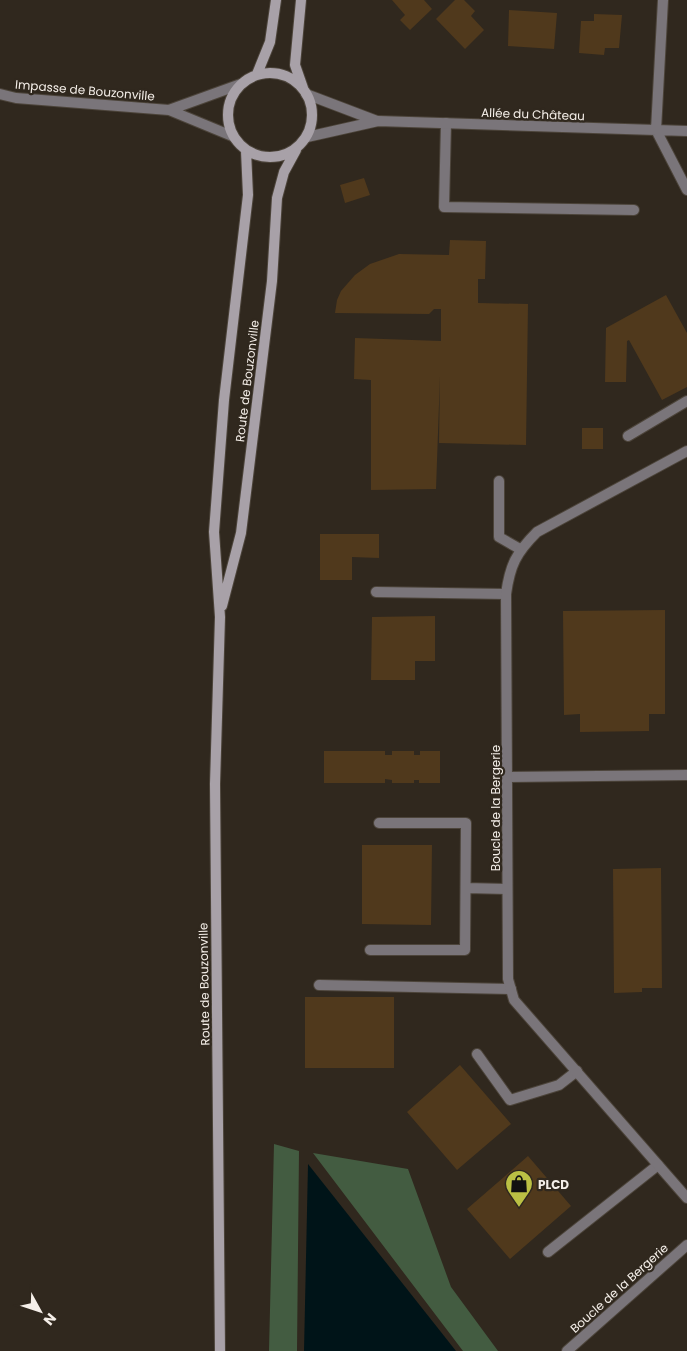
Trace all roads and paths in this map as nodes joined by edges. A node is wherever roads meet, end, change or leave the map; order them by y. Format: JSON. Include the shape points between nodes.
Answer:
{"nodes":[{"id":1,"x":276,"y":0,"type":"edge"},
{"id":2,"x":301,"y":0,"type":"edge"},
{"id":3,"x":663,"y":0,"type":"edge"},
{"id":4,"x":257,"y":74,"type":"junction"},
{"id":5,"x":241,"y":84,"type":"junction"},
{"id":6,"x":305,"y":92,"type":"junction"},
{"id":7,"x":0,"y":94,"type":"edge"},
{"id":8,"x":169,"y":110,"type":"junction"},
{"id":9,"x":378,"y":121,"type":"junction"},
{"id":10,"x":446,"y":123,"type":"junction"},
{"id":11,"x":656,"y":130,"type":"junction"},
{"id":12,"x":687,"y":131,"type":"edge"},
{"id":13,"x":232,"y":136,"type":"junction"},
{"id":14,"x":307,"y":137,"type":"junction"},
{"id":15,"x":296,"y":150,"type":"junction"},
{"id":16,"x":246,"y":151,"type":"junction"},
{"id":17,"x":687,"y":190,"type":"edge"},
{"id":18,"x":634,"y":210,"type":"dead end"},
{"id":19,"x":687,"y":401,"type":"edge"},
{"id":20,"x":628,"y":436,"type":"dead end"},
{"id":21,"x":687,"y":450,"type":"edge"},
{"id":22,"x":499,"y":481,"type":"dead end"},
{"id":23,"x":520,"y":549,"type":"junction"},
{"id":24,"x":376,"y":592,"type":"dead end"},
{"id":25,"x":506,"y":594,"type":"junction"},
{"id":26,"x":220,"y":617,"type":"junction"},
{"id":27,"x":687,"y":774,"type":"edge"},
{"id":28,"x":507,"y":777,"type":"junction"},
{"id":29,"x":378,"y":823,"type":"dead end"},
{"id":30,"x":466,"y":888,"type":"junction"},
{"id":31,"x":507,"y":889,"type":"junction"},
{"id":32,"x":370,"y":950,"type":"dead end"},
{"id":33,"x":319,"y":984,"type":"dead end"},
{"id":34,"x":511,"y":989,"type":"junction"},
{"id":35,"x":477,"y":1054,"type":"dead end"},
{"id":36,"x":577,"y":1071,"type":"junction"},
{"id":37,"x":658,"y":1165,"type":"junction"},
{"id":38,"x":687,"y":1198,"type":"edge"},
{"id":39,"x":687,"y":1244,"type":"edge"},
{"id":40,"x":548,"y":1252,"type":"dead end"},
{"id":41,"x":220,"y":1351,"type":"edge"},
{"id":42,"x":567,"y":1351,"type":"edge"}],
"edges":[{"from":1,"to":4,"type":"main road","via":[[270,42]]},
{"from":2,"to":6,"type":"main road","via":[[295,65]]},
{"from":3,"to":11,"type":"street"},
{"from":4,"to":5,"type":"main road"},
{"from":4,"to":6,"type":"main road","via":[[275,73],[291,78]]},
{"from":5,"to":8,"type":"street","name":"Impasse de Bouzonville"},
{"from":5,"to":13,"type":"main road","via":[[230,99],[227,117]]},
{"from":6,"to":9,"type":"street","name":"Allée du Château"},
{"from":6,"to":14,"type":"main road","via":[[311,103],[312,120]]},
{"from":7,"to":8,"type":"street","name":"Impasse de Bouzonville"},
{"from":8,"to":13,"type":"street","name":"Impasse de Bouzonville"},
{"from":9,"to":10,"type":"street","name":"Allée du Château"},
{"from":9,"to":14,"type":"street","name":"Allée du Château"},
{"from":10,"to":11,"type":"street","name":"Allée du Château"},
{"from":10,"to":18,"type":"street","via":[[444,207]]},
{"from":11,"to":12,"type":"street","name":"Allée du Château"},
{"from":11,"to":17,"type":"street"},
{"from":13,"to":16,"type":"main road"},
{"from":14,"to":15,"type":"main road"},
{"from":15,"to":16,"type":"main road","via":[[280,157],[265,158]]},
{"from":15,"to":26,"type":"main road","name":"Route de Bouzonville","via":[[284,172],[277,198],[272,281],[241,533]]},
{"from":16,"to":26,"type":"main road","name":"Route de Bouzonville","via":[[248,195],[224,400],[214,532]]},
{"from":19,"to":20,"type":"street"},
{"from":21,"to":23,"type":"street","name":"Boucle de la Bergerie","via":[[537,532]]},
{"from":22,"to":23,"type":"street","via":[[499,537]]},
{"from":23,"to":25,"type":"street","name":"Boucle de la Bergerie","via":[[509,570]]},
{"from":24,"to":25,"type":"street"},
{"from":25,"to":28,"type":"street","name":"Boucle de la Bergerie"},
{"from":26,"to":41,"type":"main road","name":"Route de Bouzonville","via":[[215,784]]},
{"from":27,"to":28,"type":"street"},
{"from":28,"to":31,"type":"street","name":"Boucle de la Bergerie"},
{"from":29,"to":30,"type":"street","via":[[466,823]]},
{"from":30,"to":31,"type":"street"},
{"from":30,"to":32,"type":"street","via":[[465,950]]},
{"from":31,"to":34,"type":"street","name":"Boucle de la Bergerie","via":[[508,979]]},
{"from":33,"to":34,"type":"street"},
{"from":34,"to":36,"type":"street","name":"Boucle de la Bergerie","via":[[514,1000]]},
{"from":35,"to":36,"type":"street","via":[[510,1100],[559,1085]]},
{"from":36,"to":37,"type":"street","name":"Boucle de la Bergerie"},
{"from":37,"to":38,"type":"street","name":"Boucle de la Bergerie"},
{"from":37,"to":40,"type":"street"},
{"from":39,"to":42,"type":"street","name":"Boucle de la Bergerie"}]}
